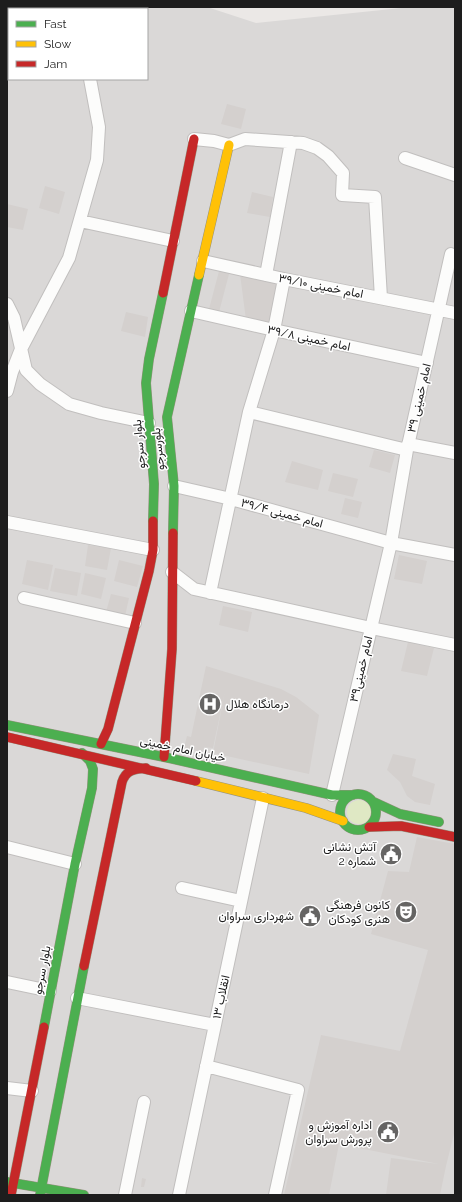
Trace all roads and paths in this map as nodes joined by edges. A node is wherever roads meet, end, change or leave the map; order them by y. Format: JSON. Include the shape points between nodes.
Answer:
{"nodes":[{"id":1,"x":90,"y":80,"type":"edge"},
{"id":2,"x":194,"y":139,"type":"joint"},
{"id":3,"x":291,"y":142,"type":"junction"},
{"id":4,"x":229,"y":146,"type":"junction"},
{"id":5,"x":406,"y":158,"type":"dead end"},
{"id":6,"x":455,"y":175,"type":"edge"},
{"id":7,"x":80,"y":222,"type":"junction"},
{"id":8,"x":173,"y":241,"type":"junction"},
{"id":9,"x":451,"y":254,"type":"dead end"},
{"id":10,"x":203,"y":260,"type":"junction"},
{"id":11,"x":266,"y":275,"type":"junction"},
{"id":12,"x":284,"y":279,"type":"junction"},
{"id":13,"x":381,"y":298,"type":"junction"},
{"id":14,"x":7,"y":304,"type":"edge"},
{"id":15,"x":439,"y":310,"type":"junction"},
{"id":16,"x":191,"y":311,"type":"junction"},
{"id":17,"x":455,"y":313,"type":"edge"},
{"id":18,"x":274,"y":330,"type":"junction"},
{"id":19,"x":21,"y":349,"type":"junction"},
{"id":20,"x":427,"y":363,"type":"junction"},
{"id":21,"x":7,"y":390,"type":"edge"},
{"id":22,"x":249,"y":412,"type":"junction"},
{"id":23,"x":149,"y":423,"type":"junction"},
{"id":24,"x":167,"y":425,"type":"junction"},
{"id":25,"x":408,"y":447,"type":"junction"},
{"id":26,"x":455,"y":453,"type":"edge"},
{"id":27,"x":164,"y":485,"type":"junction"},
{"id":28,"x":231,"y":499,"type":"junction"},
{"id":29,"x":7,"y":522,"type":"edge"},
{"id":30,"x":391,"y":543,"type":"junction"},
{"id":31,"x":153,"y":550,"type":"junction"},
{"id":32,"x":455,"y":555,"type":"edge"},
{"id":33,"x":172,"y":572,"type":"junction"},
{"id":34,"x":210,"y":593,"type":"junction"},
{"id":35,"x":24,"y":598,"type":"dead end"},
{"id":36,"x":135,"y":623,"type":"junction"},
{"id":37,"x":371,"y":628,"type":"junction"},
{"id":38,"x":455,"y":644,"type":"edge"},
{"id":39,"x":7,"y":725,"type":"edge"},
{"id":40,"x":7,"y":737,"type":"edge"},
{"id":41,"x":101,"y":744,"type":"junction"},
{"id":42,"x":82,"y":753,"type":"junction"},
{"id":43,"x":164,"y":757,"type":"junction"},
{"id":44,"x":146,"y":768,"type":"junction"},
{"id":45,"x":93,"y":769,"type":"junction"},
{"id":46,"x":124,"y":775,"type":"junction"},
{"id":47,"x":353,"y":794,"type":"junction"},
{"id":48,"x":332,"y":796,"type":"junction"},
{"id":49,"x":263,"y":798,"type":"junction"},
{"id":50,"x":374,"y":802,"type":"junction"},
{"id":51,"x":343,"y":821,"type":"junction"},
{"id":52,"x":448,"y":824,"type":"dead end"},
{"id":53,"x":369,"y":827,"type":"junction"},
{"id":54,"x":455,"y":837,"type":"edge"},
{"id":55,"x":7,"y":847,"type":"edge"},
{"id":56,"x":75,"y":864,"type":"junction"},
{"id":57,"x":182,"y":888,"type":"dead end"},
{"id":58,"x":241,"y":901,"type":"junction"},
{"id":59,"x":7,"y":982,"type":"edge"},
{"id":60,"x":54,"y":992,"type":"junction"},
{"id":61,"x":74,"y":997,"type":"junction"},
{"id":62,"x":215,"y":1025,"type":"junction"},
{"id":63,"x":206,"y":1066,"type":"junction"},
{"id":64,"x":7,"y":1088,"type":"edge"},
{"id":65,"x":32,"y":1091,"type":"junction"},
{"id":66,"x":144,"y":1102,"type":"dead end"},
{"id":67,"x":10,"y":1182,"type":"edge"},
{"id":68,"x":40,"y":1192,"type":"edge"},
{"id":69,"x":11,"y":1195,"type":"edge"},
{"id":70,"x":84,"y":1195,"type":"edge"},
{"id":71,"x":125,"y":1195,"type":"edge"},
{"id":72,"x":179,"y":1195,"type":"edge"},
{"id":73,"x":275,"y":1195,"type":"edge"}],
"edges":[{"from":1,"to":7,"type":"street","via":[[99,127],[97,160]]},
{"from":2,"to":4,"type":"street"},
{"from":2,"to":8,"type":"street","name":"بلوار سرجو"},
{"from":3,"to":4,"type":"street","via":[[245,139]]},
{"from":3,"to":11,"type":"street"},
{"from":3,"to":13,"type":"street","via":[[317,148],[328,156],[343,173],[342,195],[375,197]]},
{"from":4,"to":10,"type":"street","name":"بلورسرجو"},
{"from":5,"to":6,"type":"street"},
{"from":7,"to":8,"type":"street"},
{"from":7,"to":19,"type":"street","via":[[69,258]]},
{"from":8,"to":23,"type":"street","name":"بلوار سرجو","via":[[149,359],[146,383]]},
{"from":9,"to":15,"type":"street","name":"امام خمینی ۳۹"},
{"from":10,"to":11,"type":"street","name":"امام خمینی ۳۹/۱۰"},
{"from":10,"to":16,"type":"street","name":"بلورسرجو"},
{"from":11,"to":12,"type":"street","name":"امام خمینی ۳۹/۱۰"},
{"from":12,"to":13,"type":"street","name":"امام خمینی ۳۹/۱۰"},
{"from":12,"to":18,"type":"street"},
{"from":13,"to":15,"type":"street","name":"امام خمینی ۳۹/۱۰"},
{"from":14,"to":19,"type":"street","via":[[14,318]]},
{"from":15,"to":17,"type":"street","name":"امام خمینی ۳۹/۱۰"},
{"from":15,"to":20,"type":"street","name":"امام خمینی ۳۹"},
{"from":16,"to":18,"type":"street","name":"امام خمینی ۳۹/۸"},
{"from":16,"to":24,"type":"street","name":"بلورسرجو"},
{"from":18,"to":20,"type":"street","name":"امام خمینی ۳۹/۸"},
{"from":18,"to":22,"type":"street"},
{"from":19,"to":21,"type":"street"},
{"from":19,"to":23,"type":"street","via":[[26,370],[40,384],[69,404]]},
{"from":20,"to":25,"type":"street","name":"امام خمینی ۳۹"},
{"from":22,"to":25,"type":"street"},
{"from":22,"to":28,"type":"street"},
{"from":23,"to":24,"type":"street"},
{"from":23,"to":27,"type":"street","name":"بلوار سرجو"},
{"from":24,"to":27,"type":"street","name":"بلورسرجو"},
{"from":25,"to":26,"type":"street"},
{"from":25,"to":30,"type":"street","name":"امام خمینی ۳۹"},
{"from":27,"to":28,"type":"street","name":"امام خمینی ۳۹/۴"},
{"from":27,"to":31,"type":"street","name":"بلوار سرجو"},
{"from":27,"to":33,"type":"street","name":"بلورسرجو"},
{"from":28,"to":30,"type":"street","name":"امام خمینی ۳۹/۴"},
{"from":28,"to":34,"type":"street"},
{"from":29,"to":31,"type":"street"},
{"from":30,"to":32,"type":"street","name":"امام خمینی ۳۹/۴"},
{"from":30,"to":37,"type":"street","name":"امام خمینی۳۹"},
{"from":31,"to":36,"type":"street","name":"بلوار سرجو"},
{"from":33,"to":34,"type":"street","via":[[194,589]]},
{"from":33,"to":43,"type":"street","name":"بلورسرجو","via":[[172,649]]},
{"from":34,"to":37,"type":"street"},
{"from":35,"to":36,"type":"street"},
{"from":36,"to":41,"type":"street","name":"بلوار سرجو","via":[[108,729]]},
{"from":37,"to":38,"type":"street"},
{"from":37,"to":48,"type":"street","name":"امام خمینی۳۹"},
{"from":39,"to":41,"type":"street","name":"خیابان امام خمینی"},
{"from":40,"to":42,"type":"street"},
{"from":41,"to":43,"type":"street","name":"خیابان امام خمینی"},
{"from":42,"to":44,"type":"street"},
{"from":42,"to":45,"type":"street","via":[[90,761]]},
{"from":43,"to":48,"type":"street","name":"خیابان امام خمینی"},
{"from":44,"to":46,"type":"street","via":[[133,769]]},
{"from":44,"to":49,"type":"street"},
{"from":45,"to":46,"type":"street","via":[[118,771]]},
{"from":45,"to":56,"type":"street","name":"بلوار سرجو","via":[[92,788]]},
{"from":46,"to":61,"type":"street"},
{"from":47,"to":48,"type":"street","name":"خیابان امام خمینی"},
{"from":47,"to":50,"type":"street","via":[[365,795]]},
{"from":47,"to":51,"type":"street","via":[[341,805],[340,816]]},
{"from":49,"to":51,"type":"street","via":[[321,811]]},
{"from":49,"to":58,"type":"street","name":"انقلاب ۱۳"},
{"from":50,"to":52,"type":"street","via":[[400,814]]},
{"from":50,"to":53,"type":"street","via":[[376,818]]},
{"from":51,"to":53,"type":"street","via":[[354,829]]},
{"from":53,"to":54,"type":"street","via":[[401,826]]},
{"from":55,"to":56,"type":"street"},
{"from":56,"to":60,"type":"street","name":"بلوار سرجو"},
{"from":57,"to":58,"type":"street"},
{"from":58,"to":62,"type":"street","name":"انقلاب ۱۳"},
{"from":59,"to":60,"type":"street"},
{"from":60,"to":65,"type":"street","name":"بلوار سرجو"},
{"from":61,"to":62,"type":"street"},
{"from":61,"to":68,"type":"street"},
{"from":62,"to":63,"type":"street","name":"انقلاب ۱۳"},
{"from":63,"to":72,"type":"street","name":"انقلاب ۱۳"},
{"from":63,"to":73,"type":"street","via":[[298,1090]]},
{"from":64,"to":65,"type":"street"},
{"from":65,"to":67,"type":"street","name":"بلوار سرجو"},
{"from":66,"to":71,"type":"street"},
{"from":67,"to":68,"type":"street"},
{"from":67,"to":69,"type":"street","name":"بلوار سرجو"},
{"from":68,"to":70,"type":"street"}]}
